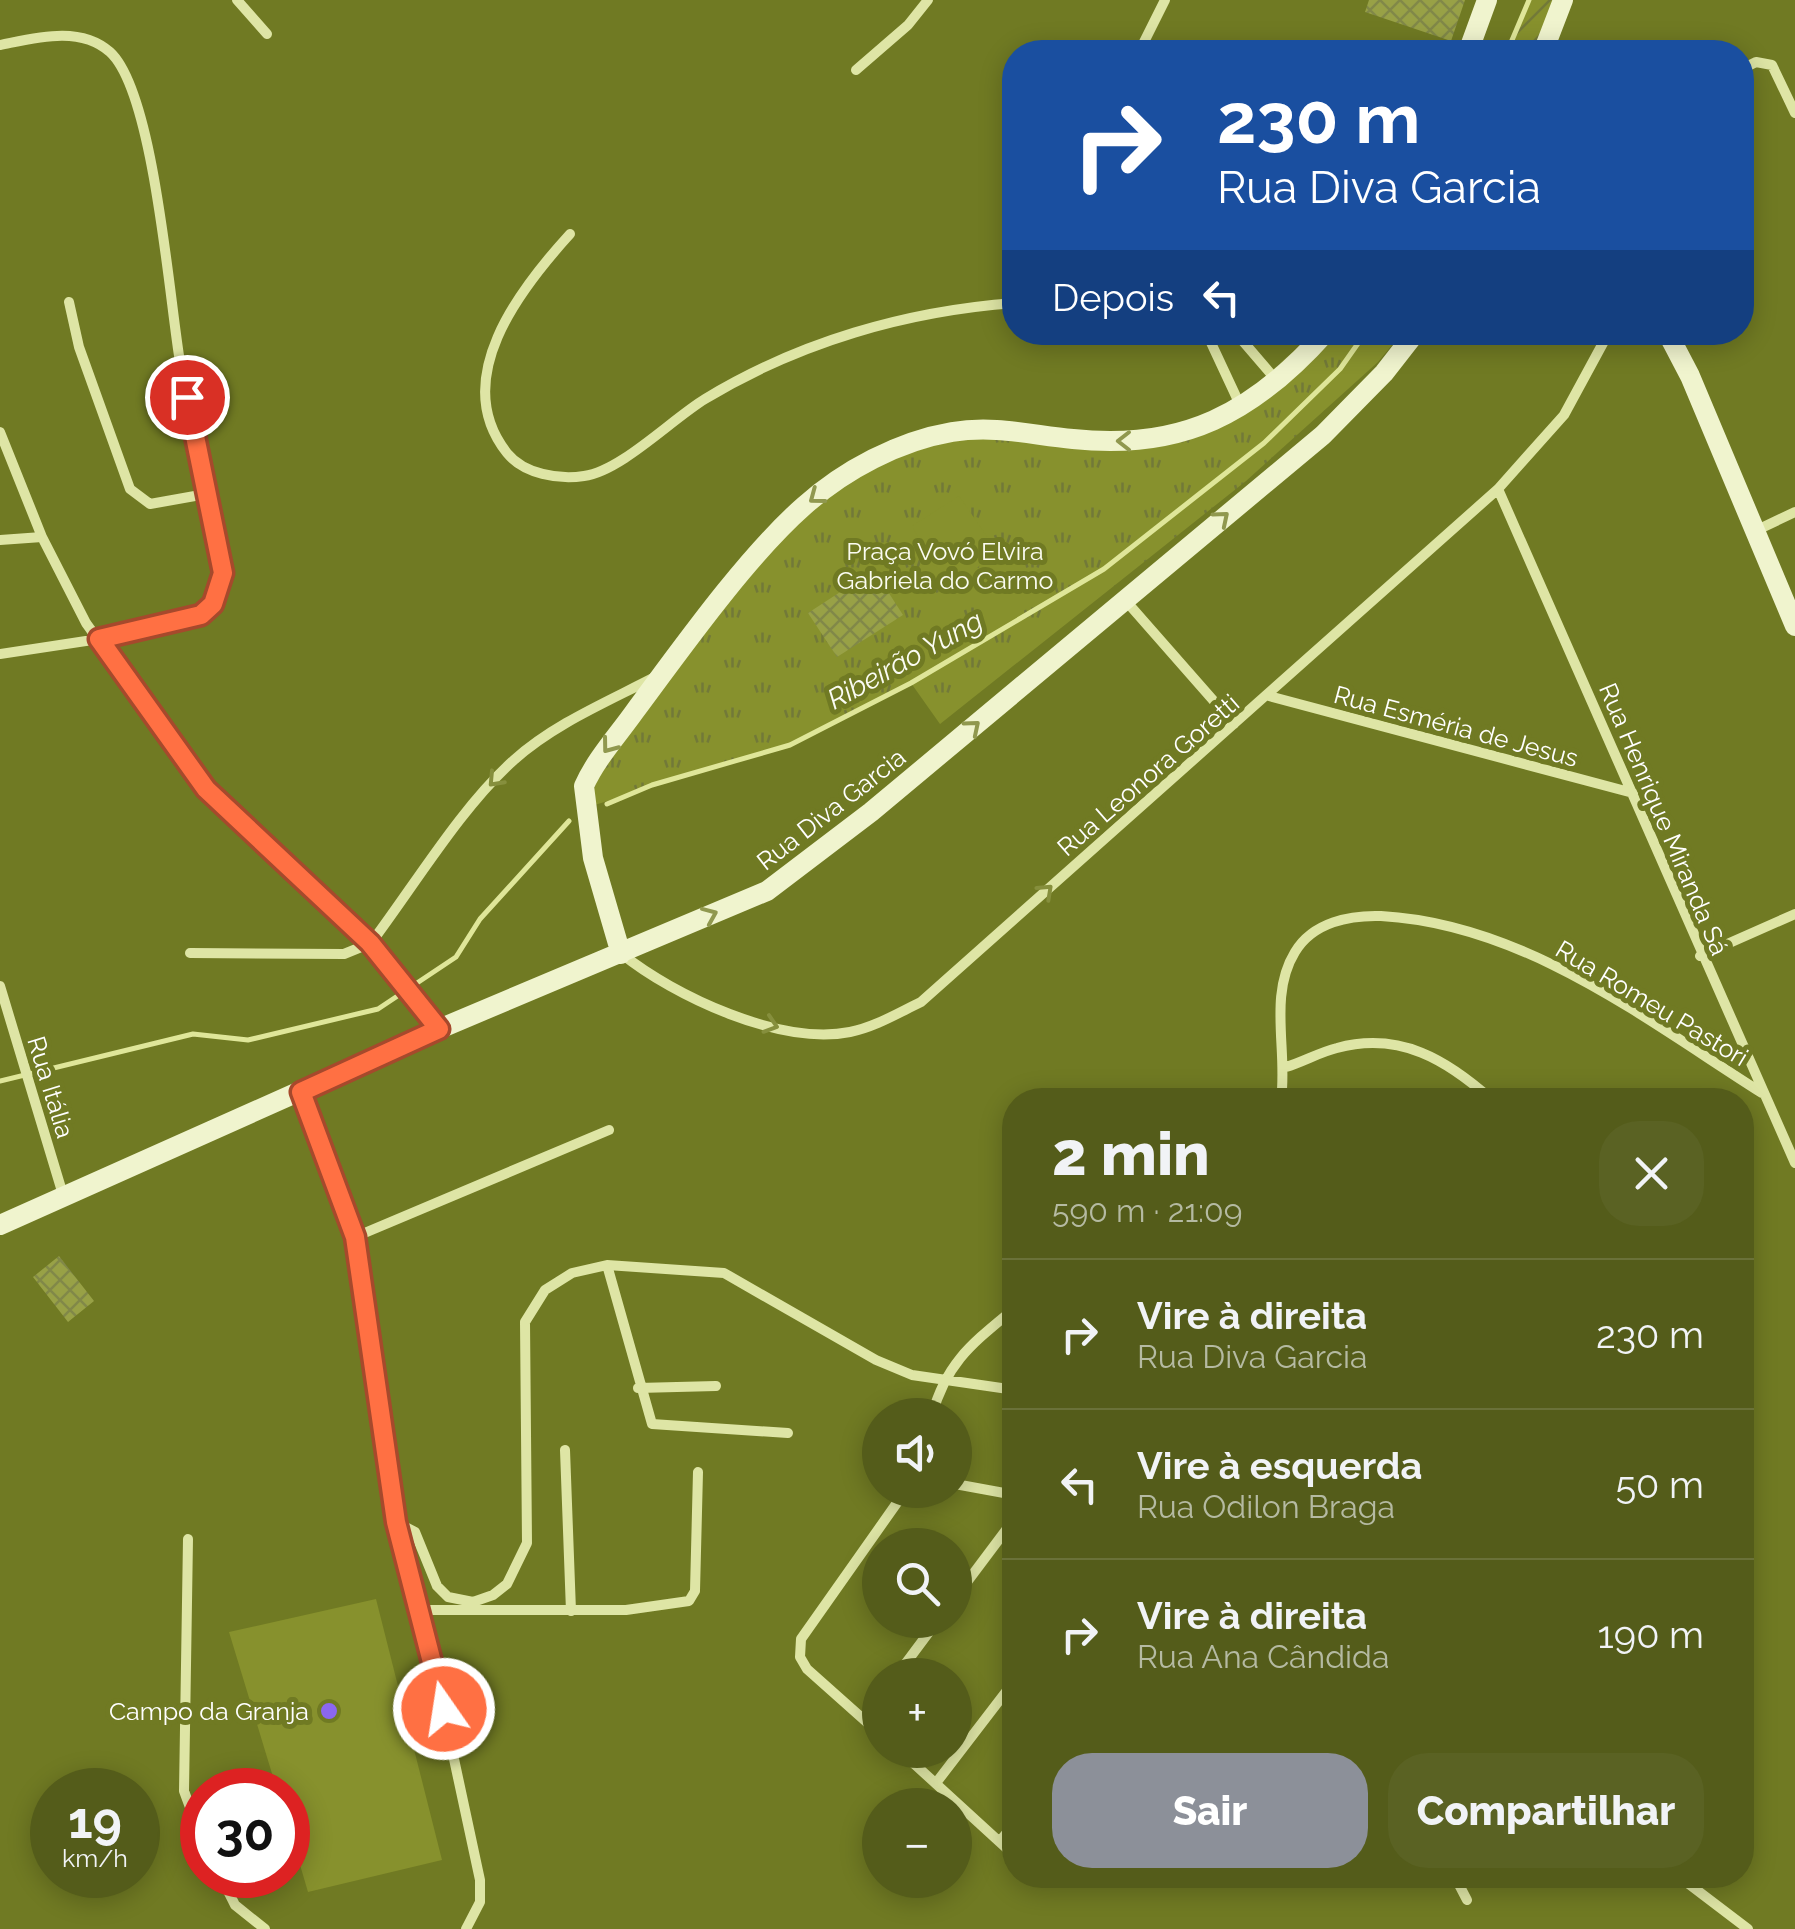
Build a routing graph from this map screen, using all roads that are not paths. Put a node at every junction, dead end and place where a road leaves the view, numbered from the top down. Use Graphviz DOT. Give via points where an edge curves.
graph roads {
  1 [pos="237,0"];
  2 [pos="928,0"];
  3 [pos="1165,0"];
  4 [pos="1487,0"];
  5 [pos="1563,0"];
  6 [pos="267,34"];
  7 [pos="1147,40"];
  8 [pos="1472,40"];
  9 [pos="1548,40"];
  10 [pos="0,45"];
  11 [pos="1754,63"];
  12 [pos="856,70"];
  13 [pos="1795,113"];
  14 [pos="570,234"];
  15 [pos="69,302"];
  16 [pos="1002,304"];
  17 [pos="1212,345"];
  18 [pos="1246,345"];
  19 [pos="1314,345"];
  20 [pos="1406,345"];
  21 [pos="1602,345"];
  22 [pos="1673,345"];
  23 [pos="1278,382"];
  24 [pos="1241,407"];
  25 [pos="0,432"];
  26 [pos="1498,490"];
  27 [pos="206,494"];
  28 [pos="1795,512"];
  29 [pos="1755,531"];
  30 [pos="42,537"];
  31 [pos="0,540"];
  32 [pos="1126,600"];
  33 [pos="1795,626"];
  34 [pos="99,639"];
  35 [pos="0,654"];
  36 [pos="664,672"];
  37 [pos="1269,696"];
  38 [pos="1234,724"];
  39 [pos="1634,792"];
  40 [pos="1795,914"];
  41 [pos="370,943"];
  42 [pos="190,953"];
  43 [pos="621,954"];
  44 [pos="1700,956"];
  45 [pos="0,986"];
  46 [pos="439,1029"];
  47 [pos="1286,1067"];
  48 [pos="1283,1088"];
  49 [pos="1478,1088"];
  50 [pos="1753,1088"];
  51 [pos="1754,1089"];
  52 [pos="301,1092"];
  53 [pos="1762,1094"];
  54 [pos="609,1130"];
  55 [pos="1795,1163"];
  56 [pos="64,1199"];
  57 [pos="0,1224"];
  58 [pos="355,1237"];
  59 [pos="608,1264"];
  60 [pos="1002,1319"];
  61 [pos="942,1380"];
  62 [pos="716,1386"];
  63 [pos="638,1388"];
  64 [pos="1002,1388"];
  65 [pos="937,1398"];
  66 [pos="788,1432"];
  67 [pos="565,1450"];
  68 [pos="698,1472"];
  69 [pos="972,1487"];
  70 [pos="1002,1493"];
  71 [pos="893,1508"];
  72 [pos="396,1522"];
  73 [pos="1002,1535"];
  74 [pos="188,1540"];
  75 [pos="972,1575"];
  76 [pos="422,1610"];
  77 [pos="571,1611"];
  78 [pos="924,1638"];
  79 [pos="909,1658"];
  80 [pos="1002,1697"];
  81 [pos="862,1718"];
  82 [pos="184,1768"];
  83 [pos="920,1768"];
  84 [pos="936,1782"];
  85 [pos="1002,1838"];
  86 [pos="1000,1840"];
  87 [pos="1460,1888"];
  88 [pos="1694,1888"];
  89 [pos="232,1898"];
  90 [pos="1466,1900"];
  91 [pos="265,1929"];
  92 [pos="466,1929"];
  93 [pos="1748,1929"];
  1 -- 6 [label="street"];
  2 -- 12 [label="street"];
  3 -- 7 [label="street"];
  4 -- 8 [label="street"];
  5 -- 9 [label="street"];
  10 -- 27 [label="street" via="44,36 89,39 109,50 135,92"];
  11 -- 13 [label="street" via="1772,65"];
  14 -- 16 [label="street" via="528,281 504,321 484,400 492,434 512,460 548,477 588,476 707,398 876,324"];
  15 -- 27 [label="street" via="130,489 150,504"];
  17 -- 24 [label="street"];
  18 -- 23 [label="street"];
  19 -- 23 [label="street"];
  32 -- 20 [label="street, Rua Diva Garcia, one-way" via="1337,421"];
  21 -- 26 [label="street, Rua Leonora Goretti" via="1564,415"];
  22 -- 29 [label="street"];
  23 -- 24 [label="street"];
  24 -- 36 [label="street, one-way" via="1198,430 1151,441 985,428 928,438 878,457 791,519"];
  25 -- 30 [label="street"];
  26 -- 37 [label="street, Rua Leonora Goretti"];
  26 -- 39 [label="street, Rua Henrique Miranda Sá"];
  27 -- 34 [label="street" via="223,573 213,604 201,615"];
  28 -- 29 [label="street"];
  29 -- 33 [label="street"];
  30 -- 31 [label="street"];
  30 -- 34 [label="street"];
  32 -- 38 [label="street"];
  43 -- 32 [label="street, Rua Diva Garcia, one-way" via="783,880"];
  34 -- 35 [label="street"];
  34 -- 41 [label="street" via="206,789"];
  36 -- 41 [label="street, one-way" via="517,757 489,784"];
  36 -- 43 [label="street, one-way" via="584,786 594,858"];
  37 -- 38 [label="street, Rua Leonora Goretti"];
  37 -- 39 [label="street, Rua Esméria de Jesus"];
  43 -- 38 [label="street, Rua Leonora Goretti, one-way" via="670,989 786,1030 850,1032 884,1020 920,1002 983,950"];
  39 -- 44 [label="street, Rua Henrique Miranda Sá"];
  40 -- 44 [label="street"];
  41 -- 42 [label="street" via="317,956"];
  41 -- 46 [label="street"];
  43 -- 46 [label="street, Rua Diva Garcia"];
  44 -- 53 [label="street, Rua Henrique Miranda Sá"];
  45 -- 56 [label="street, Rua Itália"];
  46 -- 52 [label="street, Rua Diva Garcia"];
  47 -- 48 [label="street, Rua Romeu Pastori"];
  47 -- 49 [label="street" via="1333,1049 1391,1044 1426,1052"];
  47 -- 50 [label="street, Rua Romeu Pastori" via="1279,1000 1296,949 1335,919 1408,918 1518,948 1592,986"];
  51 -- 53 [label="street, Rua Romeu Pastori"];
  52 -- 56 [label="street, Rua Diva Garcia"];
  52 -- 58 [label="street"];
  53 -- 55 [label="street, Rua Henrique Miranda Sá"];
  54 -- 58 [label="street"];
  56 -- 57 [label="street, Rua Diva Garcia"];
  58 -- 72 [label="street"];
  59 -- 61 [label="street" via="724,1273 876,1360"];
  59 -- 63 [label="street"];
  59 -- 72 [label="street" via="572,1273 546,1290 525,1322 527,1543 507,1584 472,1602 448,1596 437,1586 415,1532"];
  60 -- 61 [label="street"];
  61 -- 64 [label="street"];
  61 -- 65 [label="street"];
  62 -- 63 [label="street"];
  63 -- 66 [label="street" via="648,1419 658,1426"];
  67 -- 77 [label="street"];
  68 -- 77 [label="street" via="693,1597 676,1604"];
  69 -- 70 [label="street"];
  71 -- 81 [label="street" via="801,1639 808,1670"];
  72 -- 76 [label="street"];
  73 -- 75 [label="street"];
  74 -- 82 [label="street"];
  76 -- 77 [label="street"];
  76 -- 92 [label="street" via="480,1880 480,1902"];
  78 -- 79 [label="street"];
  80 -- 84 [label="street"];
  83 -- 84 [label="street"];
  84 -- 86 [label="street"];
  85 -- 86 [label="street"];
  87 -- 90 [label="street"];
  88 -- 93 [label="street"];
  89 -- 91 [label="street"];
}
